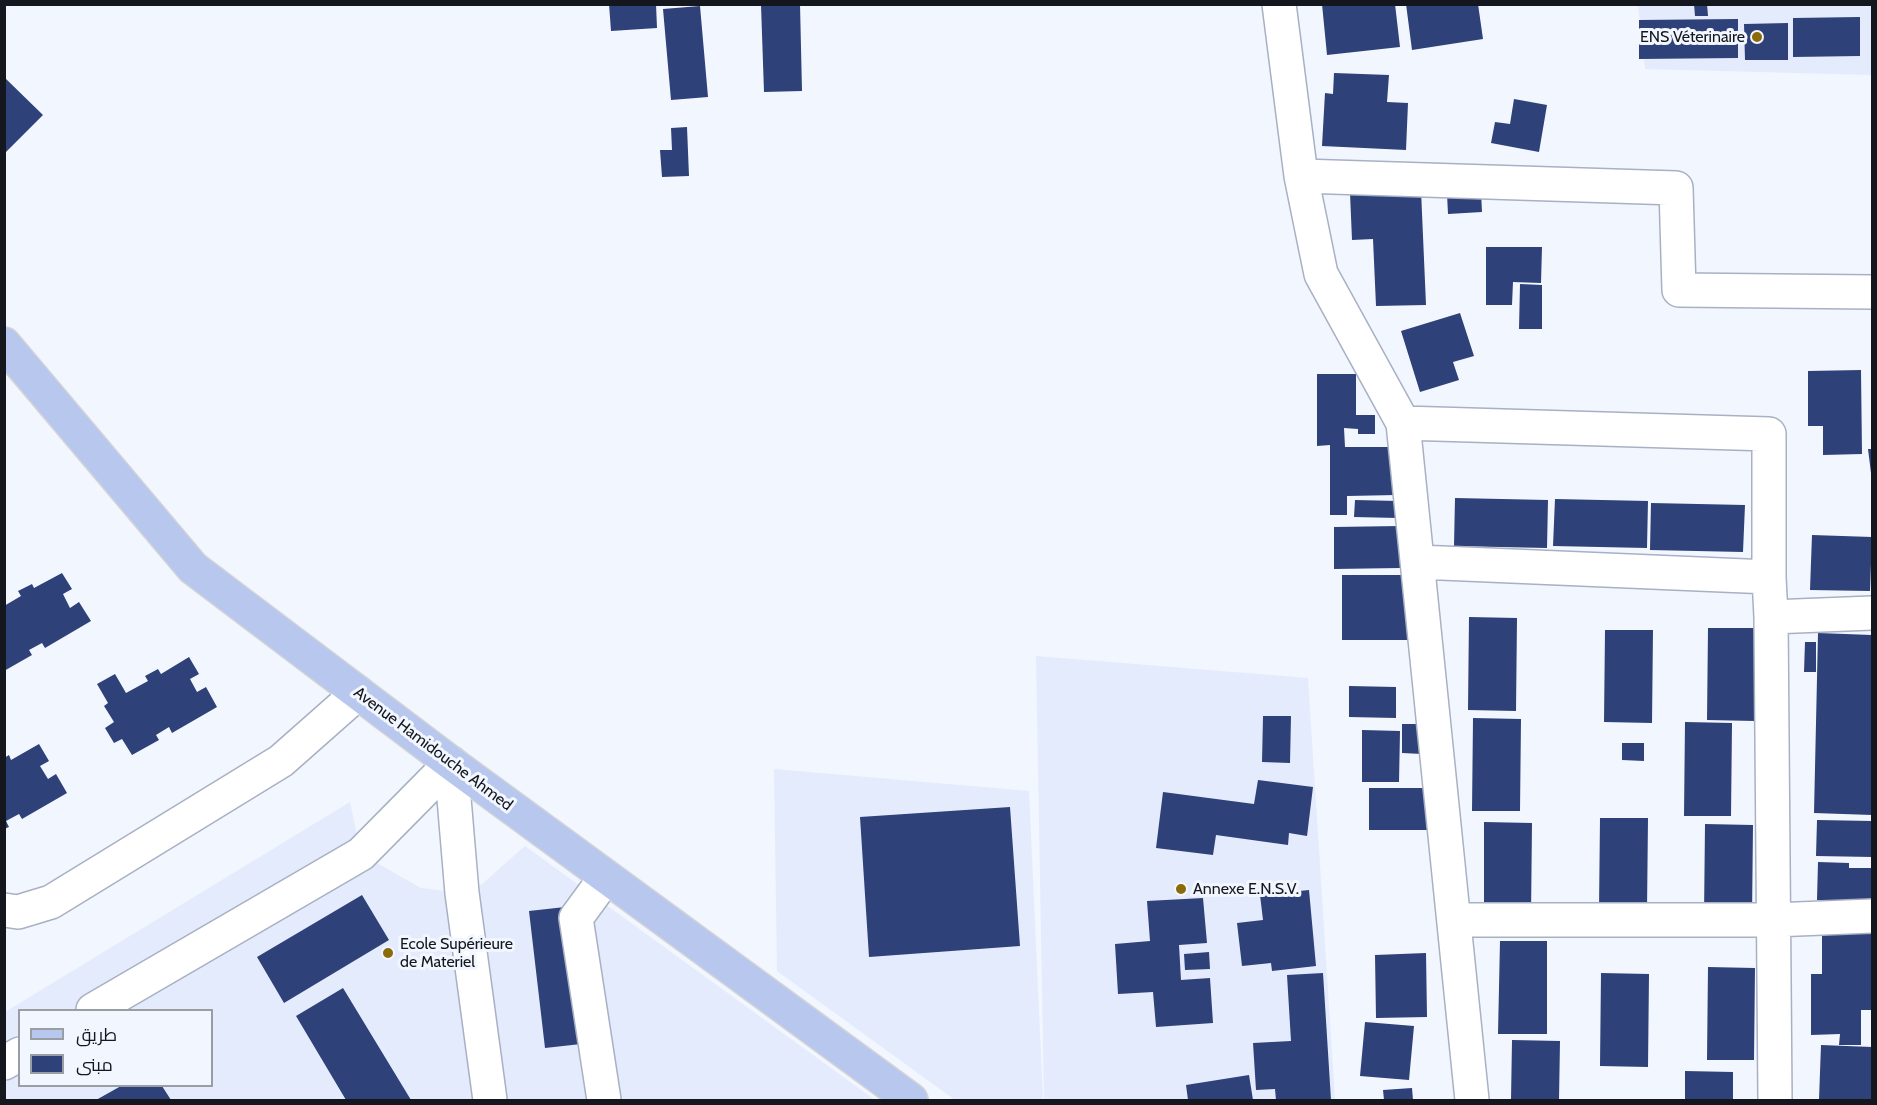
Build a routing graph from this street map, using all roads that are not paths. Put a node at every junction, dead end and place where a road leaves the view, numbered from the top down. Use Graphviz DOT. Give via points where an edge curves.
graph roads {
  1 [pos="1279,4"];
  2 [pos="1301,176"];
  3 [pos="1872,292"];
  4 [pos="4,344"];
  5 [pos="1403,423"];
  6 [pos="1418,562"];
  7 [pos="1768,577"];
  8 [pos="1872,613"];
  9 [pos="1771,617"];
  10 [pos="358,693"];
  11 [pos="451,763"];
  12 [pos="606,877"];
  13 [pos="4,910"];
  14 [pos="1872,916"];
  15 [pos="1454,920"];
  16 [pos="1773,920"];
  17 [pos="96,1009"];
  18 [pos="18,1055"];
  19 [pos="4,1063"];
  20 [pos="490,1101"];
  21 [pos="604,1101"];
  22 [pos="911,1101"];
  23 [pos="1472,1101"];
  24 [pos="1775,1101"];
  1 -- 2 [label="street"];
  2 -- 3 [label="street" via="1676,188 1679,290"];
  2 -- 5 [label="street" via="1321,274"];
  4 -- 10 [label="main road, Avenue Hamidouche Ahmed" via="194,568"];
  5 -- 6 [label="street"];
  5 -- 7 [label="street" via="1769,434"];
  6 -- 7 [label="street"];
  6 -- 15 [label="street"];
  7 -- 9 [label="street"];
  8 -- 9 [label="street"];
  9 -- 16 [label="street"];
  10 -- 11 [label="main road, Avenue Hamidouche Ahmed"];
  10 -- 13 [label="street" via="281,761 51,902 18,912"];
  11 -- 12 [label="main road, Avenue Hamidouche Ahmed"];
  11 -- 17 [label="street" via="361,854"];
  11 -- 20 [label="street" via="462,893"];
  12 -- 21 [label="street" via="576,918"];
  12 -- 22 [label="main road, Avenue Hamidouche Ahmed"];
  14 -- 16 [label="street"];
  15 -- 16 [label="street"];
  15 -- 23 [label="street"];
  16 -- 24 [label="street"];
  18 -- 19 [label="street"];
}
